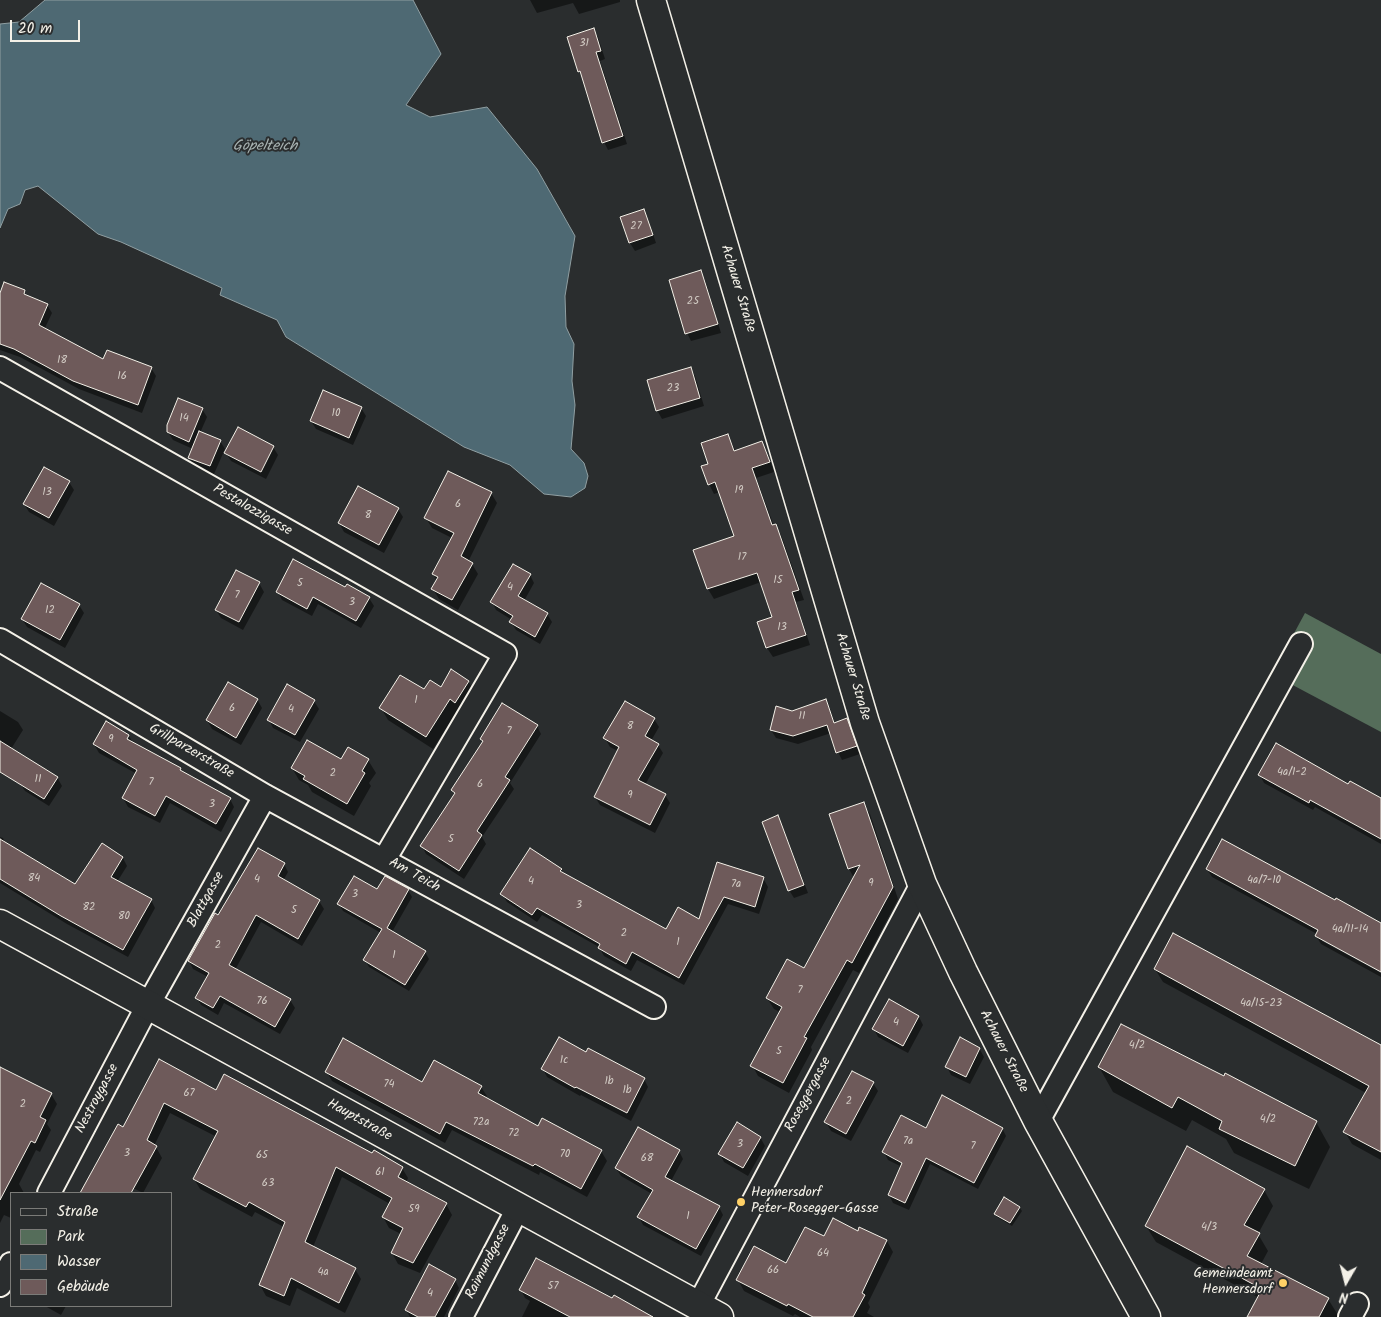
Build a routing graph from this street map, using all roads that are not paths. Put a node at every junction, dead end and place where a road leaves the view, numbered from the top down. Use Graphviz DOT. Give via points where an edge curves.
graph roads {
  1 [pos="651,0"];
  2 [pos="0,368"];
  3 [pos="0,640"];
  4 [pos="1301,644"];
  5 [pos="505,654"];
  6 [pos="266,796"];
  7 [pos="384,860"];
  8 [pos="922,884"];
  9 [pos="0,924"];
  10 [pos="148,1005"];
  11 [pos="654,1008"];
  12 [pos="1038,1121"];
  13 [pos="49,1192"];
  14 [pos="518,1208"];
  15 [pos="10,1266"];
  16 [pos="0,1285"];
  17 [pos="708,1311"];
  18 [pos="461,1317"];
  19 [pos="1146,1317"];
  1 -- 8 [label="street, Achauer Straße" via="866,723"];
  2 -- 5 [label="street, Pestalozzigasse"];
  3 -- 6 [label="street, Grillparzerstraße"];
  4 -- 12 [label="street"];
  5 -- 7 [label="street, Am Teich"];
  6 -- 7 [label="street, Grillparzerstraße"];
  6 -- 10 [label="street, Blattgasse"];
  7 -- 11 [label="street, Am Teich"];
  8 -- 12 [label="street, Achauer Straße"];
  8 -- 17 [label="street, Roseggergasse"];
  9 -- 10 [label="street, Hauptstraße"];
  10 -- 13 [label="street, Nestroygasse"];
  10 -- 14 [label="street, Hauptstraße"];
  12 -- 19 [label="street, Achauer Straße"];
  14 -- 17 [label="street, Hauptstraße"];
  14 -- 18 [label="street, Raimundgasse"];
  15 -- 16 [label="street"];
}
